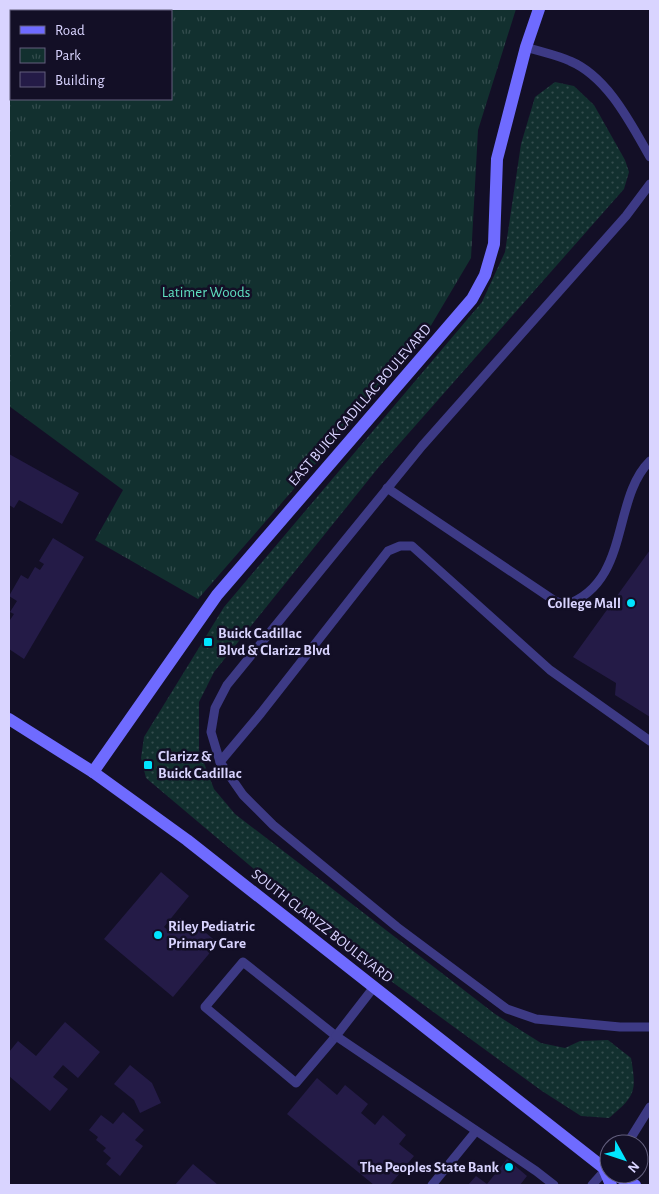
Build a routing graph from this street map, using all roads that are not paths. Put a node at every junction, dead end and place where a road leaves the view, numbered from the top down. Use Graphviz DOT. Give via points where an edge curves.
graph roads {
  1 [pos="539,9"];
  2 [pos="526,47"];
  3 [pos="650,157"];
  4 [pos="650,184"];
  5 [pos="650,461"];
  6 [pos="387,488"];
  7 [pos="9,719"];
  8 [pos="650,741"];
  9 [pos="220,762"];
  10 [pos="93,772"];
  11 [pos="374,987"];
  12 [pos="650,1027"];
  13 [pos="336,1036"];
  14 [pos="650,1107"];
  15 [pos="476,1131"];
  16 [pos="633,1134"];
  17 [pos="599,1163"];
  18 [pos="432,1185"];
  19 [pos="554,1185"];
  1 -- 2 [label="street, EAST BUICK CADILLAC BOULEVARD"];
  2 -- 3 [label="lane" via="571,61 590,73 613,98"];
  2 -- 10 [label="street, EAST BUICK CADILLAC BOULEVARD" via="497,159 494,244 485,275 472,299 217,595"];
  4 -- 6 [label="lane" via="626,216"];
  5 -- 6 [label="lane" via="634,481 616,547 605,571 579,601 565,605"];
  6 -- 9 [label="lane" via="227,686 215,708 211,732"];
  7 -- 10 [label="street, SOUTH CLARIZZ BOULEVARD"];
  8 -- 9 [label="lane" via="550,670 412,546 400,546 388,551"];
  9 -- 12 [label="lane" via="243,795 273,825 397,927 507,1009 536,1019"];
  10 -- 11 [label="street, SOUTH CLARIZZ BOULEVARD" via="187,840"];
  11 -- 13 [label="lane"];
  11 -- 17 [label="street, SOUTH CLARIZZ BOULEVARD"];
  13 -- 13 [label="lane" via="296,1082 205,1007 243,962"];
  13 -- 15 [label="lane"];
  14 -- 16 [label="lane"];
  15 -- 18 [label="lane"];
  15 -- 19 [label="lane"];
}
